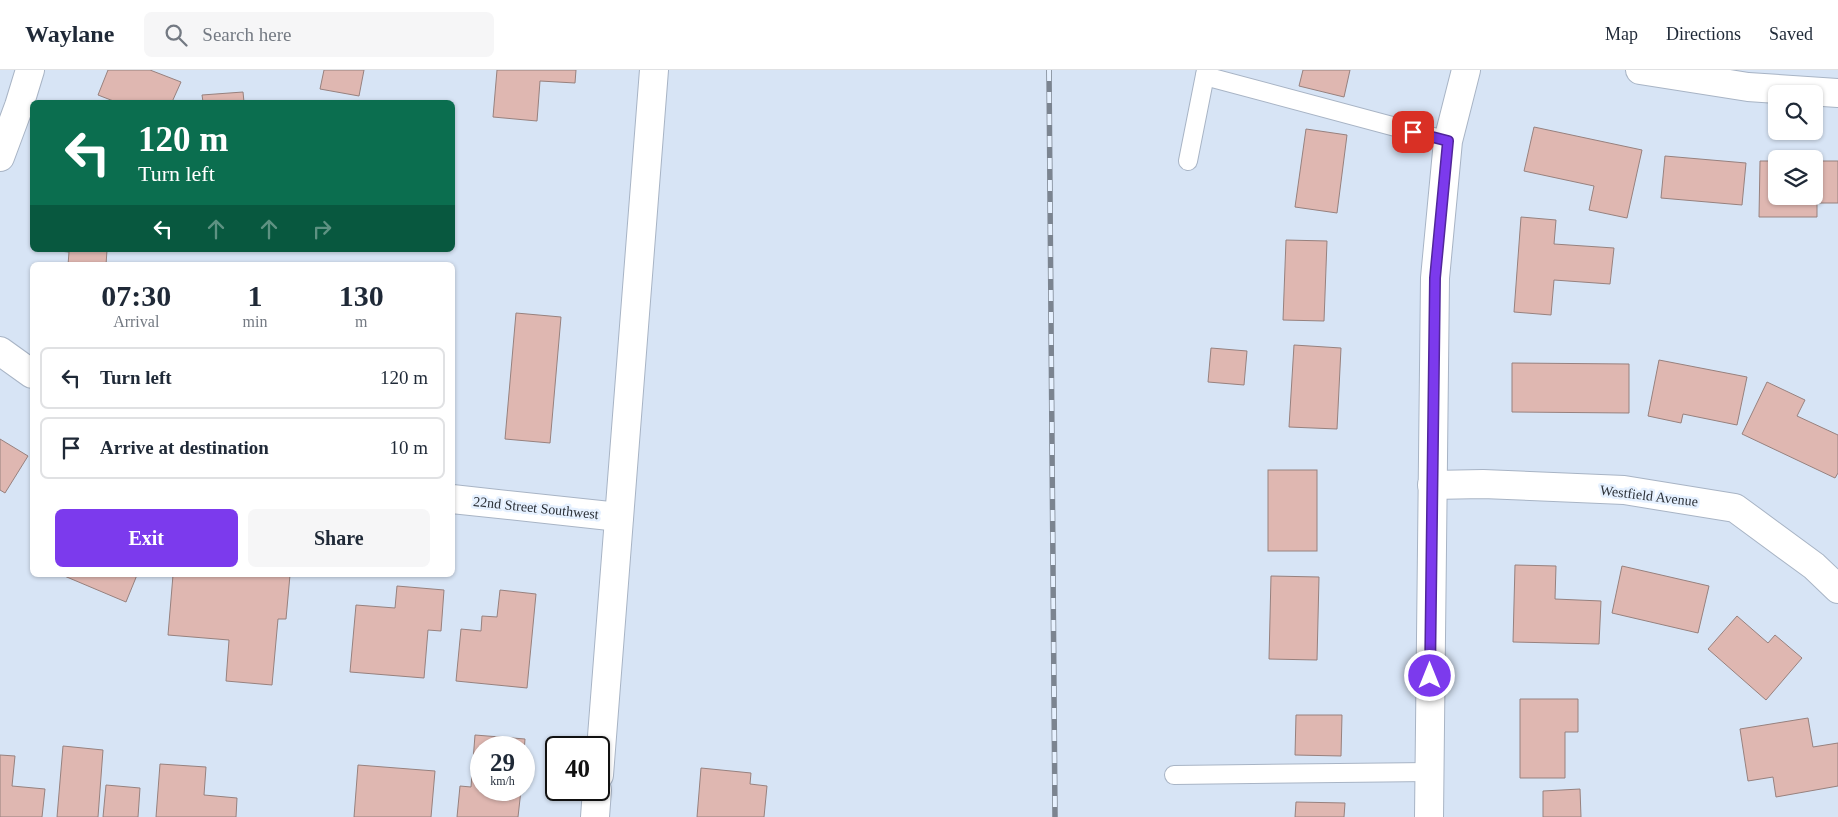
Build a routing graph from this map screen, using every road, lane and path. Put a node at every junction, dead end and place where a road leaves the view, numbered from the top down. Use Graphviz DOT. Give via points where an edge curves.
graph roads {
  1 [pos="30,70"];
  2 [pos="654,70"];
  3 [pos="1466,70"];
  4 [pos="1640,70"];
  5 [pos="1206,73"];
  6 [pos="1838,92"];
  7 [pos="1448,141"];
  8 [pos="0,156"];
  9 [pos="1188,161"];
  10 [pos="0,351"];
  11 [pos="30,373"];
  12 [pos="1432,485"];
  13 [pos="455,500"];
  14 [pos="620,517"];
  15 [pos="1838,588"];
  16 [pos="602,736"];
  17 [pos="1430,772"];
  18 [pos="1174,775"];
  19 [pos="596,801"];
  20 [pos="595,817"];
  21 [pos="1429,817"];
  1 -- 8 [label="street"];
  2 -- 14 [label="street"];
  3 -- 7 [label="street"];
  4 -- 6 [label="street" via="1748,87"];
  5 -- 7 [label="lane"];
  5 -- 9 [label="lane"];
  7 -- 12 [label="street" via="1435,278"];
  10 -- 11 [label="street"];
  12 -- 15 [label="street, Westfield Avenue" via="1624,490 1735,508 1814,566"];
  12 -- 17 [label="street"];
  13 -- 14 [label="street, 22nd Street Southwest"];
  14 -- 16 [label="street"];
  17 -- 18 [label="lane"];
  17 -- 21 [label="street"];
  19 -- 20 [label="street"];
}
